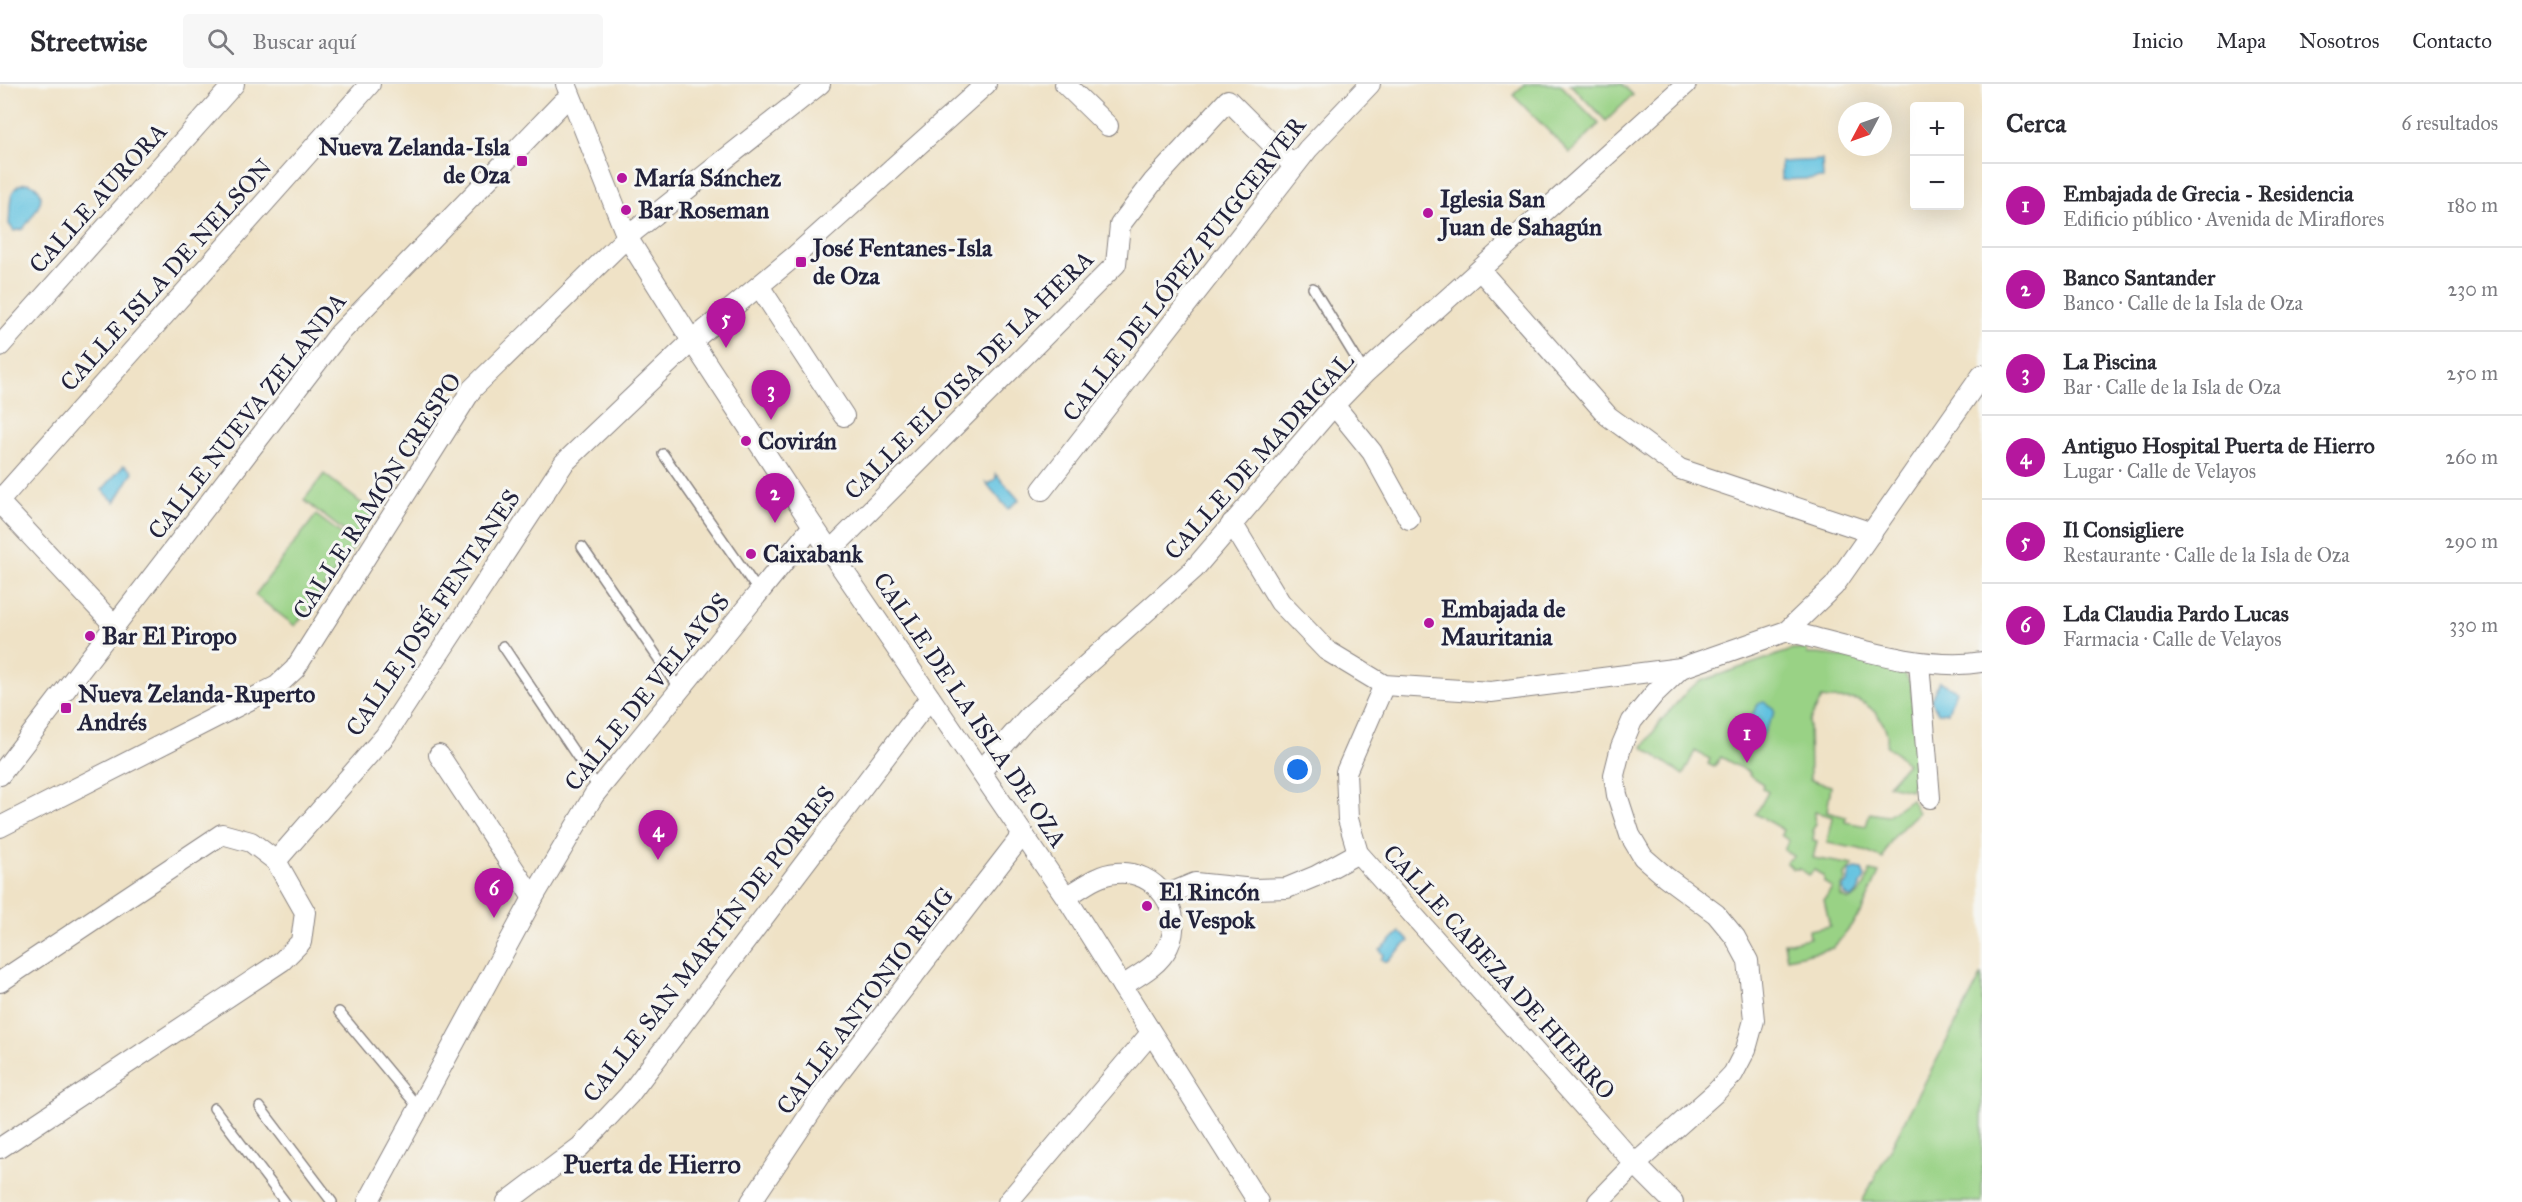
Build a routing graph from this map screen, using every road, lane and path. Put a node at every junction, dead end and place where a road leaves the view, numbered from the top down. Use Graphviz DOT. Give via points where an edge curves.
graph roads {
  1 [pos="234,84"];
  2 [pos="370,84"];
  3 [pos="820,84"];
  4 [pos="986,84"];
  5 [pos="1065,84"];
  6 [pos="1370,84"];
  7 [pos="1686,84"];
  8 [pos="569,91"];
  9 [pos="1108,126"];
  10 [pos="1294,166"];
  11 [pos="627,237"];
  12 [pos="1480,270"];
  13 [pos="759,286"];
  14 [pos="1313,288"];
  15 [pos="692,341"];
  16 [pos="0,346"];
  17 [pos="1365,373"];
  18 [pos="1982,375"];
  19 [pos="1334,405"];
  20 [pos="844,416"];
  21 [pos="663,454"];
  22 [pos="1042,490"];
  23 [pos="0,502"];
  24 [pos="1409,519"];
  25 [pos="1232,523"];
  26 [pos="813,526"];
  27 [pos="1872,533"];
  28 [pos="582,547"];
  29 [pos="830,550"];
  30 [pos="759,592"];
  31 [pos="115,626"];
  32 [pos="1787,631"];
  33 [pos="503,646"];
  34 [pos="1918,662"];
  35 [pos="1982,662"];
  36 [pos="1681,668"];
  37 [pos="1384,684"];
  38 [pos="680,690"];
  39 [pos="930,698"];
  40 [pos="439,755"];
  41 [pos="4,760"];
  42 [pos="981,771"];
  43 [pos="599,789"];
  44 [pos="1930,798"];
  45 [pos="0,827"];
  46 [pos="1023,834"];
  47 [pos="1358,853"];
  48 [pos="276,861"];
  49 [pos="1166,895"];
  50 [pos="1066,897"];
  51 [pos="533,898"];
  52 [pos="0,982"];
  53 [pos="1122,986"];
  54 [pos="339,1012"];
  55 [pos="1151,1033"];
  56 [pos="260,1107"];
  57 [pos="418,1107"];
  58 [pos="214,1108"];
  59 [pos="0,1148"];
  60 [pos="1635,1164"];
  61 [pos="285,1202"];
  62 [pos="332,1202"];
  63 [pos="368,1202"];
  64 [pos="507,1202"];
  65 [pos="751,1202"];
  66 [pos="1008,1202"];
  67 [pos="1258,1202"];
  68 [pos="1598,1202"];
  69 [pos="1673,1202"];
  1 -- 16 [label="street, CALLE AURORA"];
  2 -- 23 [label="street, CALLE ISLA DE NELSON"];
  3 -- 11 [label="street, CALLE RAMÓN CRESPO"];
  4 -- 13 [label="street, CALLE JOSÉ FENTANES"];
  5 -- 9 [label="street"];
  6 -- 10 [label="street, CALLE DE LÓPEZ PUIGCERVER"];
  7 -- 12 [label="street, CALLE DE MADRIGAL"];
  8 -- 11 [label="street, CALLE DE LA ISLA DE OZA"];
  8 -- 31 [label="street, CALLE NUEVA ZELANDA" via="563,102 339,334"];
  10 -- 22 [label="street, CALLE DE LÓPEZ PUIGCERVER"];
  10 -- 29 [label="street, CALLE ELOISA DE LA HERA" via="1228,100 1153,182 1120,225 1116,264"];
  11 -- 15 [label="street, CALLE DE LA ISLA DE OZA"];
  11 -- 45 [label="street, CALLE RAMÓN CRESPO" via="472,390 295,669 277,686"];
  12 -- 17 [label="street, CALLE DE MADRIGAL"];
  12 -- 27 [label="street" via="1608,416 1680,469"];
  13 -- 15 [label="street, CALLE JOSÉ FENTANES"];
  13 -- 20 [label="street"];
  14 -- 17 [label="lane"];
  15 -- 26 [label="street, CALLE DE LA ISLA DE OZA"];
  15 -- 48 [label="street, CALLE JOSÉ FENTANES" via="564,463 385,736"];
  17 -- 19 [label="street, CALLE DE MADRIGAL"];
  18 -- 27 [label="street"];
  19 -- 24 [label="street" via="1371,452"];
  19 -- 25 [label="street, CALLE DE MADRIGAL"];
  21 -- 30 [label="lane"];
  23 -- 31 [label="street"];
  25 -- 37 [label="street" via="1280,602 1326,650"];
  25 -- 42 [label="street, CALLE DE MADRIGAL" via="1194,569 1029,716"];
  26 -- 29 [label="street, CALLE DE LA ISLA DE OZA"];
  26 -- 30 [label="street, CALLE DE VELAYOS"];
  27 -- 32 [label="street" via="1834,586"];
  28 -- 38 [label="lane"];
  29 -- 39 [label="street, CALLE DE LA ISLA DE OZA"];
  30 -- 38 [label="street, CALLE DE VELAYOS"];
  31 -- 41 [label="street, CALLE NUEVA ZELANDA"];
  32 -- 34 [label="street"];
  32 -- 36 [label="street"];
  33 -- 43 [label="lane"];
  34 -- 35 [label="street"];
  34 -- 44 [label="street"];
  36 -- 37 [label="street" via="1491,692"];
  36 -- 60 [label="street" via="1632,721 1614,775 1617,795 1630,835 1643,857 1716,914 1735,937 1748,961 1754,1020 1746,1049 1733,1074"];
  37 -- 47 [label="street, CALLE CABEZA DE HIERRO" via="1346,772 1348,819"];
  38 -- 43 [label="street, CALLE DE VELAYOS"];
  39 -- 42 [label="street, CALLE DE LA ISLA DE OZA"];
  39 -- 64 [label="street, CALLE SAN MARTÍN DE PORRES" via="629,1095 580,1147"];
  40 -- 51 [label="street"];
  42 -- 46 [label="street, CALLE DE LA ISLA DE OZA"];
  43 -- 51 [label="street, CALLE DE VELAYOS"];
  46 -- 50 [label="street, CALLE DE LA ISLA DE OZA"];
  46 -- 65 [label="street, CALLE ANTONIO REIG" via="829,1085"];
  47 -- 49 [label="street" via="1287,888 1195,883"];
  47 -- 60 [label="street, CALLE CABEZA DE HIERRO"];
  48 -- 52 [label="street" via="251,842 222,834"];
  48 -- 59 [label="street" via="305,912 301,942 282,961"];
  49 -- 50 [label="street" via="1139,876 1115,873"];
  49 -- 53 [label="street" via="1172,935 1168,948 1152,967"];
  50 -- 53 [label="street, CALLE DE LA ISLA DE OZA"];
  51 -- 57 [label="street, CALLE DE VELAYOS"];
  53 -- 55 [label="street, CALLE DE LA ISLA DE OZA"];
  54 -- 57 [label="lane"];
  55 -- 66 [label="street"];
  55 -- 67 [label="street, CALLE DE LA ISLA DE OZA"];
  56 -- 62 [label="lane"];
  57 -- 63 [label="street, CALLE DE VELAYOS"];
  58 -- 61 [label="lane"];
  60 -- 68 [label="street"];
  60 -- 69 [label="street, CALLE CABEZA DE HIERRO"];
}
